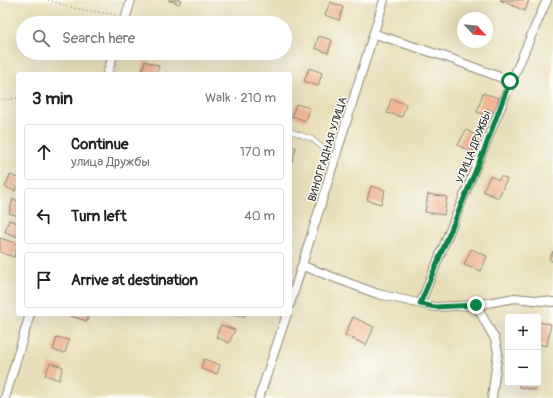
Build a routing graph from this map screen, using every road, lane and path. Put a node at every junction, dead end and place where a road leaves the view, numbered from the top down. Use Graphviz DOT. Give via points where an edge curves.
graph roads {
  1 [pos="48,0"];
  2 [pos="131,0"];
  3 [pos="384,0"];
  4 [pos="547,0"];
  5 [pos="111,16"];
  6 [pos="126,16"];
  7 [pos="375,34"];
  8 [pos="112,60"];
  9 [pos="108,72"];
  10 [pos="510,81"];
  11 [pos="16,98"];
  12 [pos="0,100"];
  13 [pos="292,132"];
  14 [pos="336,159"];
  15 [pos="303,266"];
  16 [pos="292,298"];
  17 [pos="553,302"];
  18 [pos="420,304"];
  19 [pos="476,305"];
  20 [pos="29,316"];
  21 [pos="286,316"];
  22 [pos="5,398"];
  23 [pos="258,398"];
  24 [pos="492,398"];
  1 -- 5 [label="path"];
  2 -- 6 [label="street"];
  3 -- 7 [label="street, ВИНОГРАДНАЯ УЛИЦА"];
  4 -- 10 [label="street, УЛИЦА ДРУЖБЫ"];
  7 -- 10 [label="street"];
  7 -- 14 [label="street, ВИНОГРАДНАЯ УЛИЦА"];
  8 -- 9 [label="street"];
  10 -- 18 [label="street, УЛИЦА ДРУЖБЫ"];
  11 -- 12 [label="path"];
  13 -- 14 [label="lane" via="312,139"];
  14 -- 15 [label="street, ВИНОГРАДНАЯ УЛИЦА"];
  15 -- 16 [label="street, ВИНОГРАДНАЯ УЛИЦА"];
  15 -- 18 [label="street" via="378,294"];
  17 -- 19 [label="street" via="515,298"];
  18 -- 19 [label="street" via="435,307"];
  19 -- 24 [label="street" via="495,339 498,352"];
  20 -- 22 [label="street"];
  21 -- 23 [label="street"];
}
